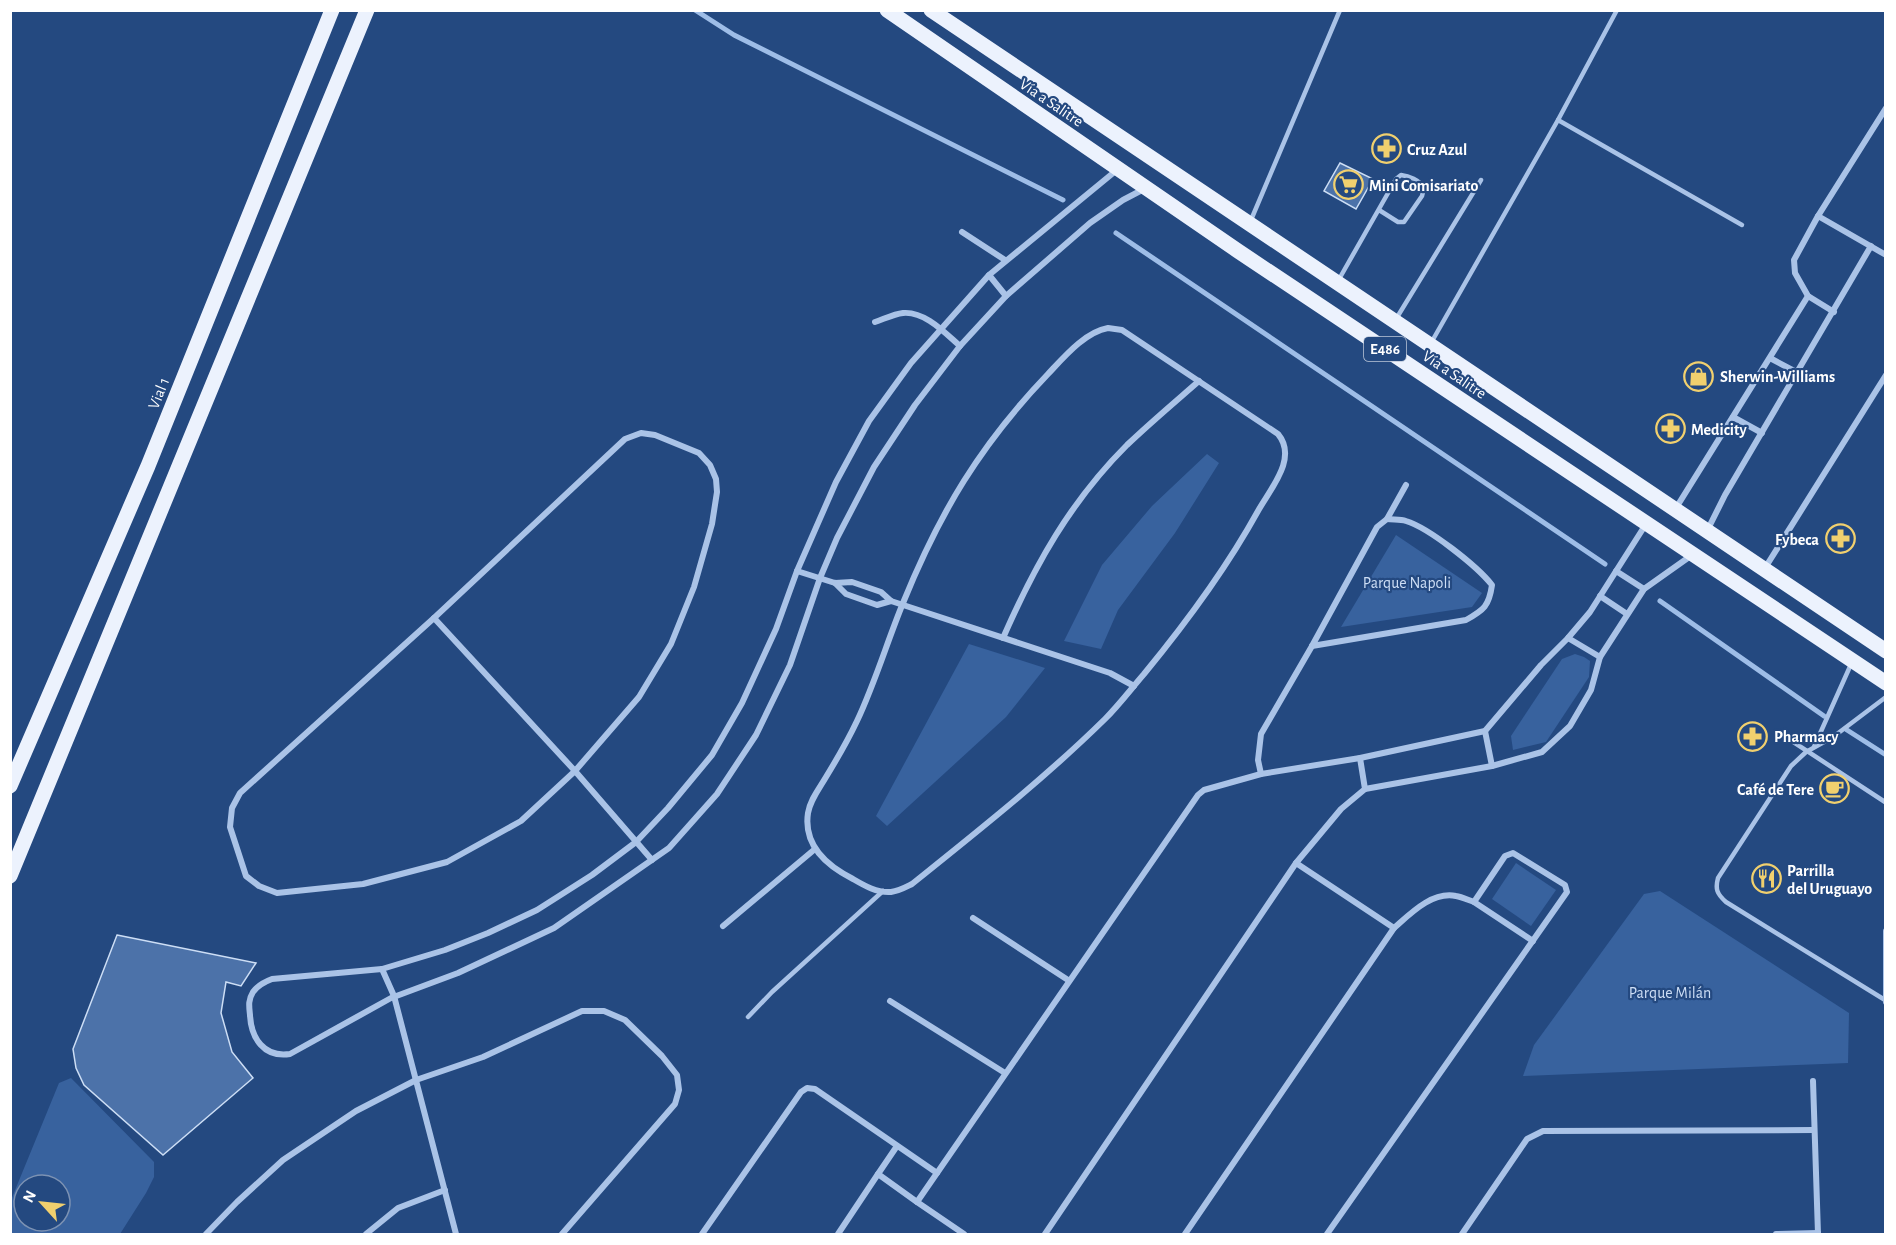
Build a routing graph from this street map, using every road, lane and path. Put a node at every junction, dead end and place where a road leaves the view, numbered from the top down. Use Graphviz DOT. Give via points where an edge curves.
graph roads {
  1 [pos="332,10"];
  2 [pos="367,10"];
  3 [pos="887,10"];
  4 [pos="931,10"];
  5 [pos="1340,10"];
  6 [pos="1617,10"];
  7 [pos="1886,108"];
  8 [pos="1558,120"];
  9 [pos="1118,169"];
  10 [pos="1481,180"];
  11 [pos="1146,188"];
  12 [pos="1379,210"];
  13 [pos="1818,216"];
  14 [pos="1742,225"];
  15 [pos="1249,226"];
  16 [pos="962,232"];
  17 [pos="1871,246"];
  18 [pos="1886,255"];
  19 [pos="1005,260"];
  20 [pos="988,275"];
  21 [pos="1336,283"];
  22 [pos="1006,296"];
  23 [pos="1808,296"];
  24 [pos="1834,312"];
  25 [pos="1394,321"];
  26 [pos="875,322"];
  27 [pos="940,329"];
  28 [pos="1430,345"];
  29 [pos="960,346"];
  30 [pos="1770,358"];
  31 [pos="1798,373"];
  32 [pos="1886,375"];
  33 [pos="1199,381"];
  34 [pos="1733,417"];
  35 [pos="1762,433"];
  36 [pos="1406,484"];
  37 [pos="1676,509"];
  38 [pos="1387,519"];
  39 [pos="1646,524"];
  40 [pos="1708,530"];
  41 [pos="1692,555"];
  42 [pos="1764,569"];
  43 [pos="797,571"];
  44 [pos="1616,571"];
  45 [pos="820,578"];
  46 [pos="835,583"];
  47 [pos="1644,589"];
  48 [pos="1600,596"];
  49 [pos="891,601"];
  50 [pos="902,605"];
  51 [pos="1627,614"];
  52 [pos="434,618"];
  53 [pos="1003,638"];
  54 [pos="1569,638"];
  55 [pos="1312,646"];
  56 [pos="1886,651"];
  57 [pos="1600,657"];
  58 [pos="1852,661"];
  59 [pos="1886,683"];
  60 [pos="1134,686"];
  61 [pos="1886,697"];
  62 [pos="1485,730"];
  63 [pos="1778,732"];
  64 [pos="1814,747"];
  65 [pos="1806,752"];
  66 [pos="1360,758"];
  67 [pos="1492,766"];
  68 [pos="575,771"];
  69 [pos="1261,774"];
  70 [pos="10,786"];
  71 [pos="1365,789"];
  72 [pos="1885,802"];
  73 [pos="636,842"];
  74 [pos="815,849"];
  75 [pos="652,860"];
  76 [pos="1296,863"];
  77 [pos="10,876"];
  78 [pos="883,891"];
  79 [pos="1474,902"];
  80 [pos="973,918"];
  81 [pos="723,926"];
  82 [pos="1394,928"];
  83 [pos="1886,931"];
  84 [pos="1533,941"];
  85 [pos="382,969"];
  86 [pos="1068,980"];
  87 [pos="394,996"];
  88 [pos="890,1000"];
  89 [pos="1885,1001"];
  90 [pos="748,1017"];
  91 [pos="1005,1073"];
  92 [pos="416,1080"];
  93 [pos="1813,1081"];
  94 [pos="1814,1130"];
  95 [pos="897,1146"];
  96 [pos="937,1173"];
  97 [pos="878,1174"];
  98 [pos="444,1190"];
  99 [pos="917,1202"];
  100 [pos="206,1234"];
  101 [pos="366,1234"];
  102 [pos="456,1234"];
  103 [pos="562,1234"];
  104 [pos="702,1234"];
  105 [pos="838,1234"];
  106 [pos="964,1234"];
  107 [pos="1045,1234"];
  108 [pos="1185,1234"];
  109 [pos="1327,1234"];
  110 [pos="1462,1234"];
  111 [pos="1776,1234"];
  112 [pos="1818,1234"];
  1 -- 70 [label="main road, Vial 1" via="148,466"];
  2 -- 77 [label="main road"];
  3 -- 9 [label="main road, Vía a Salitre / E486"];
  4 -- 15 [label="main road, Vía a Salitre / E486"];
  5 -- 15 [label="lane"];
  6 -- 8 [label="lane"];
  7 -- 13 [label="street"];
  8 -- 14 [label="lane"];
  8 -- 28 [label="lane"];
  9 -- 11 [label="main road, Vía a Salitre / E486"];
  9 -- 19 [label="street"];
  10 -- 25 [label="lane"];
  11 -- 22 [label="street" via="1090,223"];
  11 -- 39 [label="main road, Vía a Salitre / E486"];
  12 -- 12 [label="lane" via="1401,175 1424,188 1404,222"];
  12 -- 21 [label="lane"];
  13 -- 17 [label="street"];
  13 -- 23 [label="street" via="1794,260 1795,273"];
  15 -- 21 [label="main road, Vía a Salitre / E486"];
  16 -- 19 [label="street"];
  17 -- 18 [label="street"];
  17 -- 24 [label="street"];
  19 -- 20 [label="street"];
  20 -- 22 [label="street"];
  20 -- 27 [label="street"];
  21 -- 25 [label="main road, Vía a Salitre / E486"];
  22 -- 29 [label="street"];
  23 -- 24 [label="street"];
  23 -- 30 [label="street"];
  24 -- 31 [label="street"];
  25 -- 28 [label="main road, Vía a Salitre / E486"];
  26 -- 27 [label="street" via="903,313 925,319"];
  27 -- 29 [label="street"];
  27 -- 43 [label="street" via="869,422 836,482"];
  28 -- 37 [label="main road, Vía a Salitre / E486"];
  29 -- 45 [label="street" via="874,467"];
  30 -- 31 [label="street"];
  30 -- 34 [label="street"];
  31 -- 35 [label="street"];
  32 -- 42 [label="street"];
  33 -- 50 [label="street" via="1122,330 1094,332 1028,395 973,464 942,516"];
  33 -- 53 [label="street" via="1126,446 1078,502 1037,565"];
  33 -- 60 [label="street" via="1278,434 1286,447 1285,460 1219,574"];
  34 -- 35 [label="street"];
  34 -- 37 [label="street"];
  35 -- 40 [label="street"];
  36 -- 38 [label="street"];
  37 -- 40 [label="main road, Vía a Salitre / E486"];
  38 -- 55 [label="street" via="1377,527"];
  38 -- 55 [label="street" via="1405,521 1429,533 1483,574 1492,585 1483,610 1466,620"];
  39 -- 41 [label="main road, Vía a Salitre / E486"];
  39 -- 44 [label="street"];
  40 -- 42 [label="main road, Vía a Salitre / E486"];
  41 -- 47 [label="street"];
  41 -- 58 [label="main road, Vía a Salitre / E486"];
  42 -- 56 [label="main road, Vía a Salitre / E486"];
  43 -- 45 [label="street"];
  43 -- 73 [label="street" via="742,703 712,755"];
  44 -- 47 [label="street"];
  44 -- 48 [label="street"];
  45 -- 46 [label="street"];
  45 -- 75 [label="street" via="790,665 756,735 717,794 669,848"];
  46 -- 49 [label="street" via="852,582 881,592"];
  46 -- 49 [label="street" via="846,594 877,604"];
  47 -- 51 [label="street"];
  48 -- 51 [label="street"];
  48 -- 54 [label="street"];
  49 -- 50 [label="street"];
  50 -- 53 [label="street"];
  50 -- 74 [label="street" via="856,722 810,805 807,823"];
  51 -- 57 [label="street"];
  52 -- 68 [label="street"];
  52 -- 68 [label="street" via="625,439 641,433 655,435 699,453 710,465 717,492 694,587 671,644 639,697"];
  52 -- 68 [label="street" via="240,794 232,808 230,826 246,876 277,893 363,884 447,862 521,821"];
  53 -- 60 [label="street" via="1110,673"];
  54 -- 57 [label="street"];
  54 -- 62 [label="street"];
  55 -- 69 [label="street" via="1261,734"];
  57 -- 67 [label="street" via="1591,690 1570,726 1542,753"];
  58 -- 59 [label="main road, Vía a Salitre / E486"];
  58 -- 64 [label="lane"];
  60 -- 78 [label="street" via="1091,732 964,843 912,884 892,892"];
  61 -- 64 [label="lane"];
  62 -- 66 [label="street"];
  62 -- 67 [label="street"];
  63 -- 65 [label="lane"];
  64 -- 65 [label="lane"];
  65 -- 72 [label="lane"];
  65 -- 89 [label="lane" via="1791,766 1757,816 1715,888 1726,902"];
  66 -- 69 [label="street"];
  66 -- 71 [label="street"];
  67 -- 71 [label="street"];
  68 -- 73 [label="street"];
  69 -- 86 [label="street" via="1198,795"];
  71 -- 76 [label="street" via="1341,809"];
  73 -- 75 [label="street"];
  73 -- 85 [label="street" via="537,910 445,950"];
  74 -- 78 [label="street" via="833,868"];
  74 -- 81 [label="street"];
  75 -- 87 [label="street" via="554,928 458,973"];
  76 -- 82 [label="street"];
  76 -- 107 [label="street"];
  78 -- 90 [label="lane"];
  79 -- 82 [label="street" via="1454,895 1431,900"];
  79 -- 84 [label="street"];
  79 -- 84 [label="street" via="1509,853 1565,885 1567,892"];
  80 -- 86 [label="street"];
  82 -- 108 [label="street"];
  83 -- 89 [label="street"];
  84 -- 109 [label="street"];
  85 -- 87 [label="street"];
  85 -- 87 [label="street" via="272,979 261,984 249,1000 250,1028 269,1052 290,1054"];
  86 -- 91 [label="street"];
  87 -- 92 [label="street"];
  88 -- 91 [label="street"];
  91 -- 96 [label="street"];
  92 -- 98 [label="street"];
  92 -- 100 [label="street" via="356,1111 283,1160"];
  92 -- 103 [label="street" via="483,1057 582,1011 604,1011 625,1020 662,1056 677,1075 679,1090 675,1104"];
  93 -- 94 [label="street"];
  94 -- 110 [label="street" via="1543,1131 1527,1139"];
  94 -- 112 [label="street"];
  95 -- 96 [label="street"];
  95 -- 97 [label="street"];
  95 -- 104 [label="street" via="815,1089 807,1088"];
  96 -- 99 [label="street"];
  97 -- 99 [label="street"];
  97 -- 105 [label="street"];
  98 -- 101 [label="street" via="398,1208"];
  98 -- 102 [label="street"];
  99 -- 106 [label="street"];
  111 -- 112 [label="street"];
}
